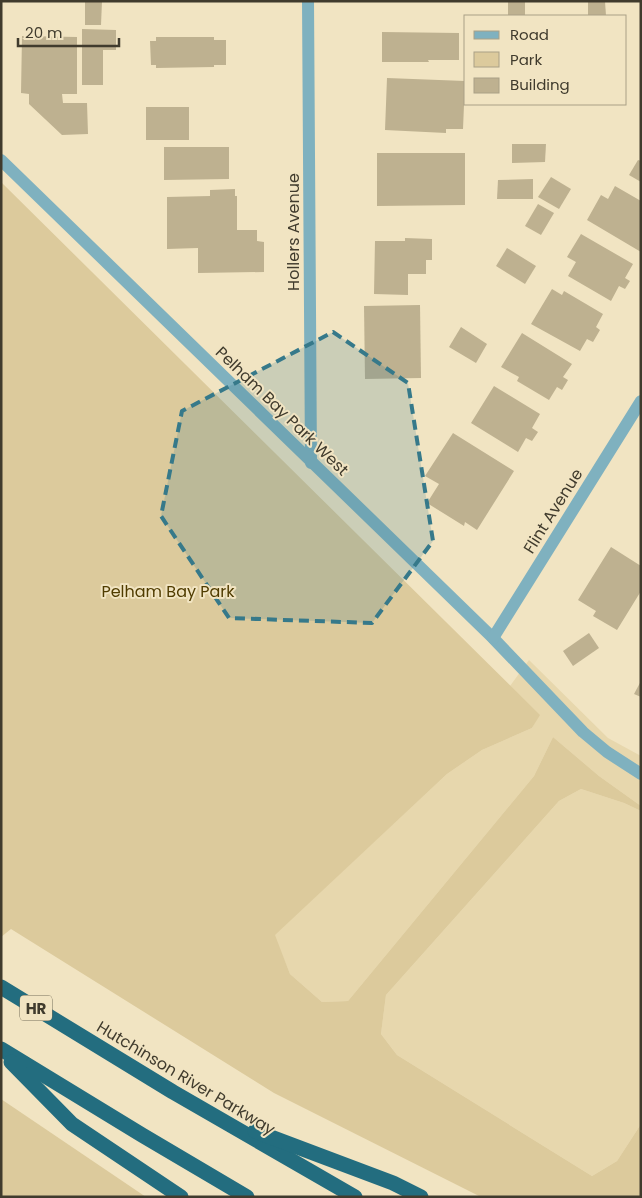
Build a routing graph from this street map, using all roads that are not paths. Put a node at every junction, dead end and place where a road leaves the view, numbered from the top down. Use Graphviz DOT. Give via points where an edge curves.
graph roads {
  1 [pos="308,1"];
  2 [pos="1,160"];
  3 [pos="641,401"];
  4 [pos="311,463"];
  5 [pos="493,638"];
  6 [pos="641,774"];
  7 [pos="1,987"];
  8 [pos="1,1051"];
  9 [pos="214,1116"];
  10 [pos="181,1197"];
  11 [pos="247,1197"];
  12 [pos="355,1197"];
  13 [pos="421,1197"];
  1 -- 4 [label="street, Hollers Avenue"];
  2 -- 4 [label="street, Pelham Bay Park West"];
  3 -- 5 [label="street, Flint Avenue"];
  4 -- 5 [label="street, Pelham Bay Park West"];
  5 -- 6 [label="street, Pelham Bay Park West" via="583,732"];
  7 -- 9 [label="highway, Hutchinson River Parkway / HR"];
  8 -- 10 [label="highway" via="72,1124"];
  8 -- 11 [label="highway"];
  9 -- 12 [label="highway, Hutchinson River Parkway"];
  9 -- 13 [label="highway" via="393,1183"];
}
